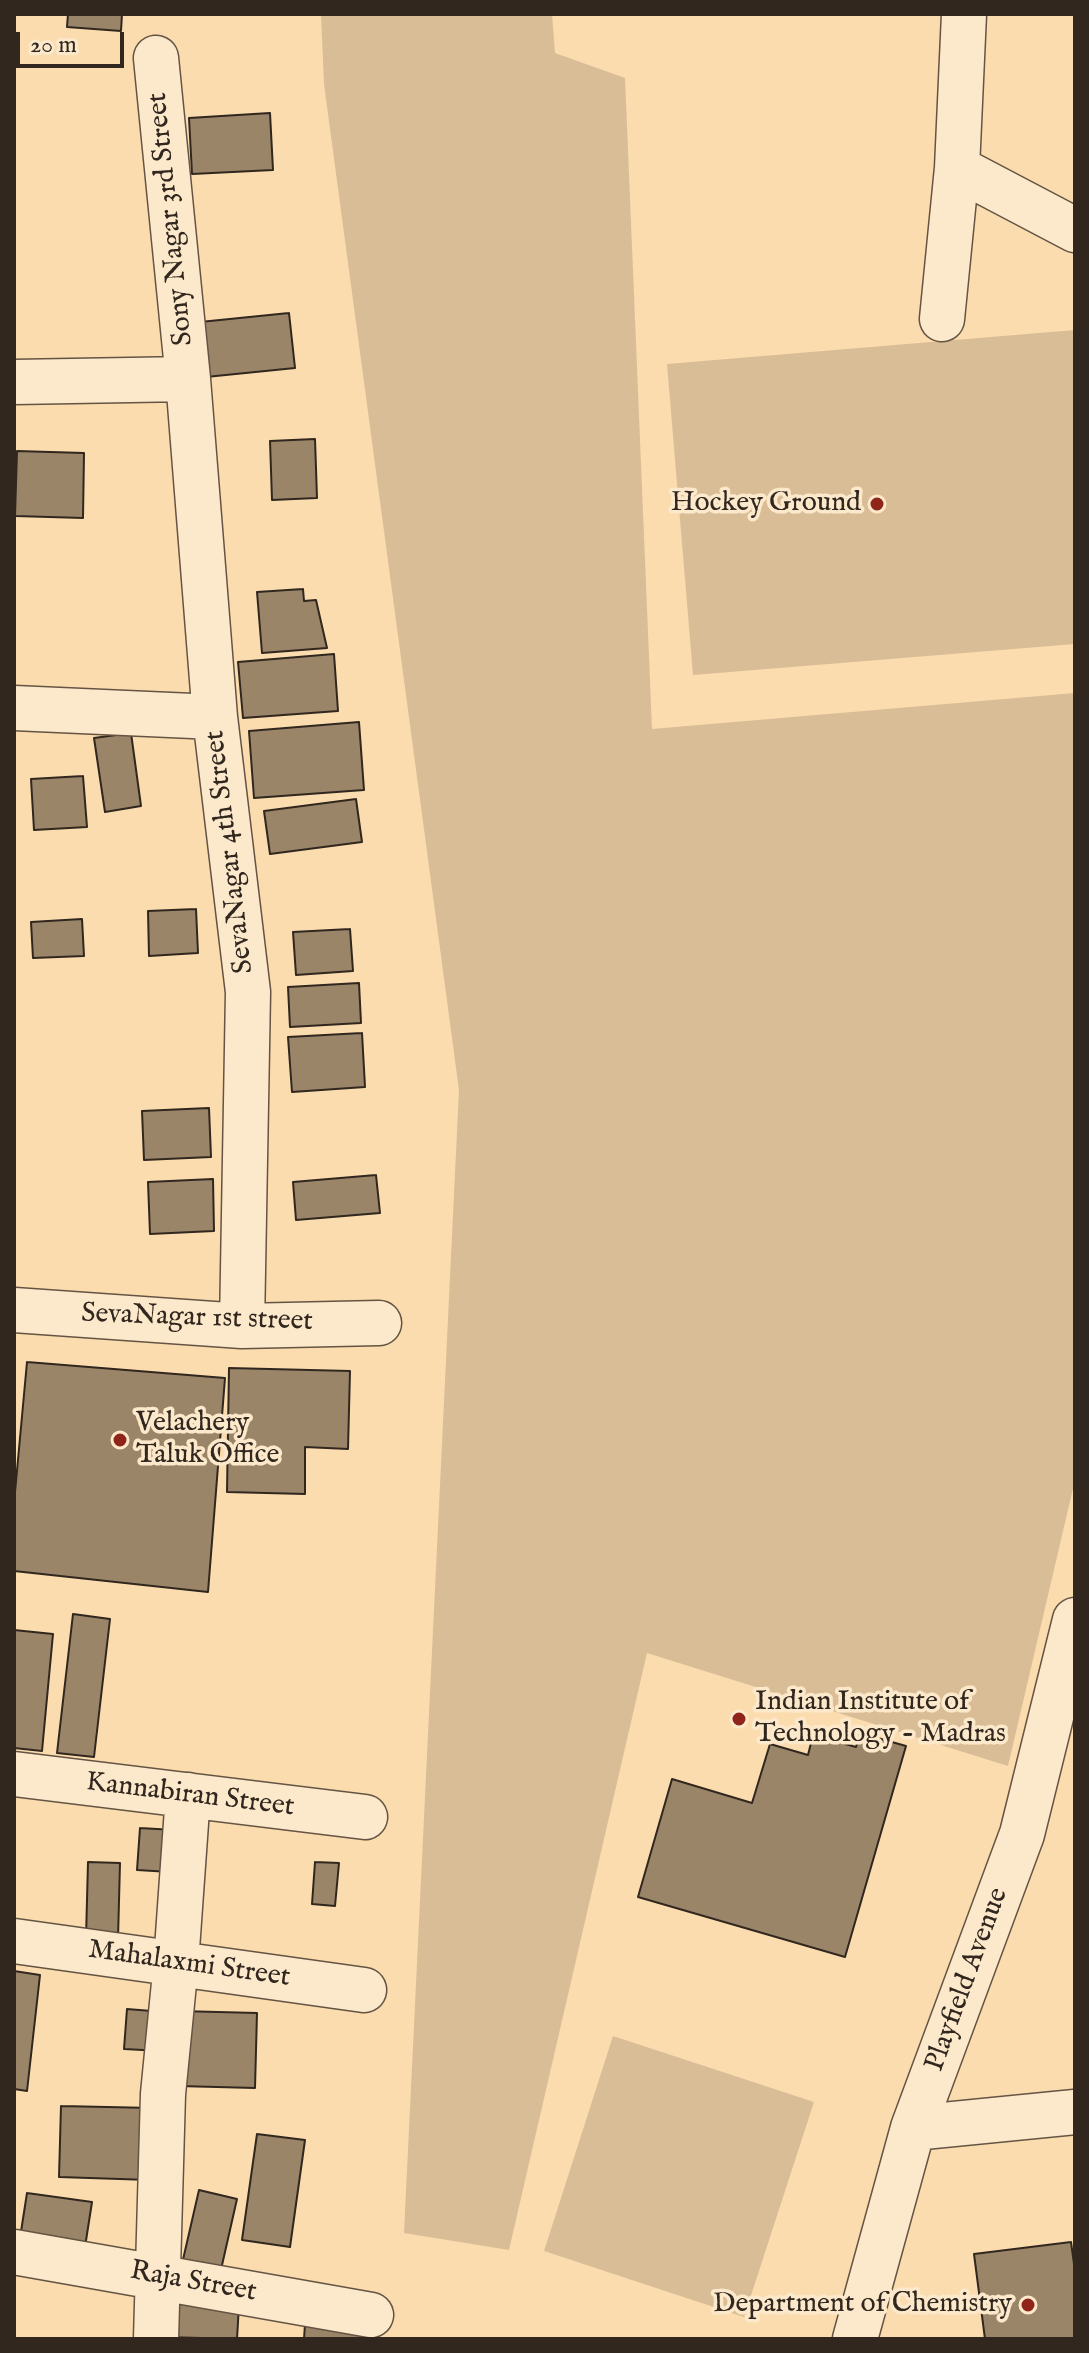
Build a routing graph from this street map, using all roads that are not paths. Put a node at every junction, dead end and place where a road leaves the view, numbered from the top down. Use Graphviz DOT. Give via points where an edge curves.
graph roads {
  1 [pos="964,14"];
  2 [pos="156,58"];
  3 [pos="957,168"];
  4 [pos="1075,230"];
  5 [pos="942,319"];
  6 [pos="188,379"];
  7 [pos="14,382"];
  8 [pos="14,708"];
  9 [pos="215,717"];
  10 [pos="14,1310"];
  11 [pos="379,1323"];
  12 [pos="242,1326"];
  13 [pos="1075,1620"];
  14 [pos="14,1774"];
  15 [pos="188,1795"];
  16 [pos="365,1817"];
  17 [pos="14,1941"];
  18 [pos="176,1963"];
  19 [pos="364,1990"];
  20 [pos="1075,2112"];
  21 [pos="913,2128"];
  22 [pos="14,2252"];
  23 [pos="158,2277"];
  24 [pos="371,2315"];
  25 [pos="156,2339"];
  26 [pos="855,2339"];
  1 -- 3 [label="street"];
  2 -- 6 [label="street, Sony Nagar 3rd Street"];
  3 -- 4 [label="street"];
  3 -- 5 [label="street"];
  6 -- 7 [label="street"];
  6 -- 9 [label="street, SevaNagar 4th Street"];
  8 -- 9 [label="street"];
  9 -- 12 [label="street, SevaNagar 4th Street" via="248,992"];
  10 -- 12 [label="street, SevaNagar 1st street"];
  11 -- 12 [label="street, SevaNagar 1st street"];
  13 -- 21 [label="street, Playfield Avenue" via="1022,1834"];
  14 -- 15 [label="street, Kannabiran Street"];
  15 -- 16 [label="street, Kannabiran Street"];
  15 -- 18 [label="street"];
  17 -- 18 [label="street, Mahalaxmi Street"];
  18 -- 19 [label="street, Mahalaxmi Street"];
  18 -- 23 [label="street" via="163,2094"];
  20 -- 21 [label="street"];
  21 -- 26 [label="street, Playfield Avenue"];
  22 -- 23 [label="street, Raja Street"];
  23 -- 24 [label="street, Raja Street"];
  23 -- 25 [label="street"];
}
